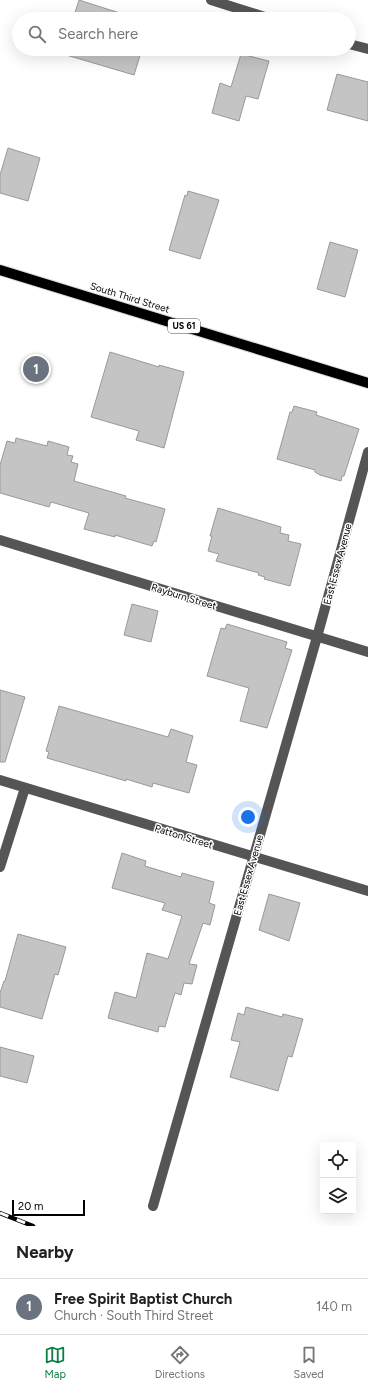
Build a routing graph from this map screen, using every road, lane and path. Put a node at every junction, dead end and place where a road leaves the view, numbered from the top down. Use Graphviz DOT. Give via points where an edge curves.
graph roads {
  1 [pos="211,0"];
  2 [pos="249,12"];
  3 [pos="356,46"];
  4 [pos="368,50"];
  5 [pos="0,270"];
  6 [pos="368,383"];
  7 [pos="368,452"];
  8 [pos="0,540"];
  9 [pos="317,637"];
  10 [pos="368,652"];
  11 [pos="0,780"];
  12 [pos="25,788"];
  13 [pos="253,858"];
  14 [pos="0,867"];
  15 [pos="368,891"];
  16 [pos="153,1206"];
  1 -- 2 [label="street"];
  3 -- 4 [label="street"];
  5 -- 6 [label="main road, South Third Street / US 61"];
  7 -- 9 [label="street, East Essex Avenue"];
  8 -- 9 [label="street, Rayburn Street"];
  9 -- 10 [label="street, Rayburn Street"];
  9 -- 13 [label="street, East Essex Avenue"];
  11 -- 12 [label="street, Patton Street"];
  12 -- 13 [label="street, Patton Street"];
  12 -- 14 [label="street"];
  13 -- 15 [label="street, Patton Street"];
  13 -- 16 [label="street, East Essex Avenue"];
}
